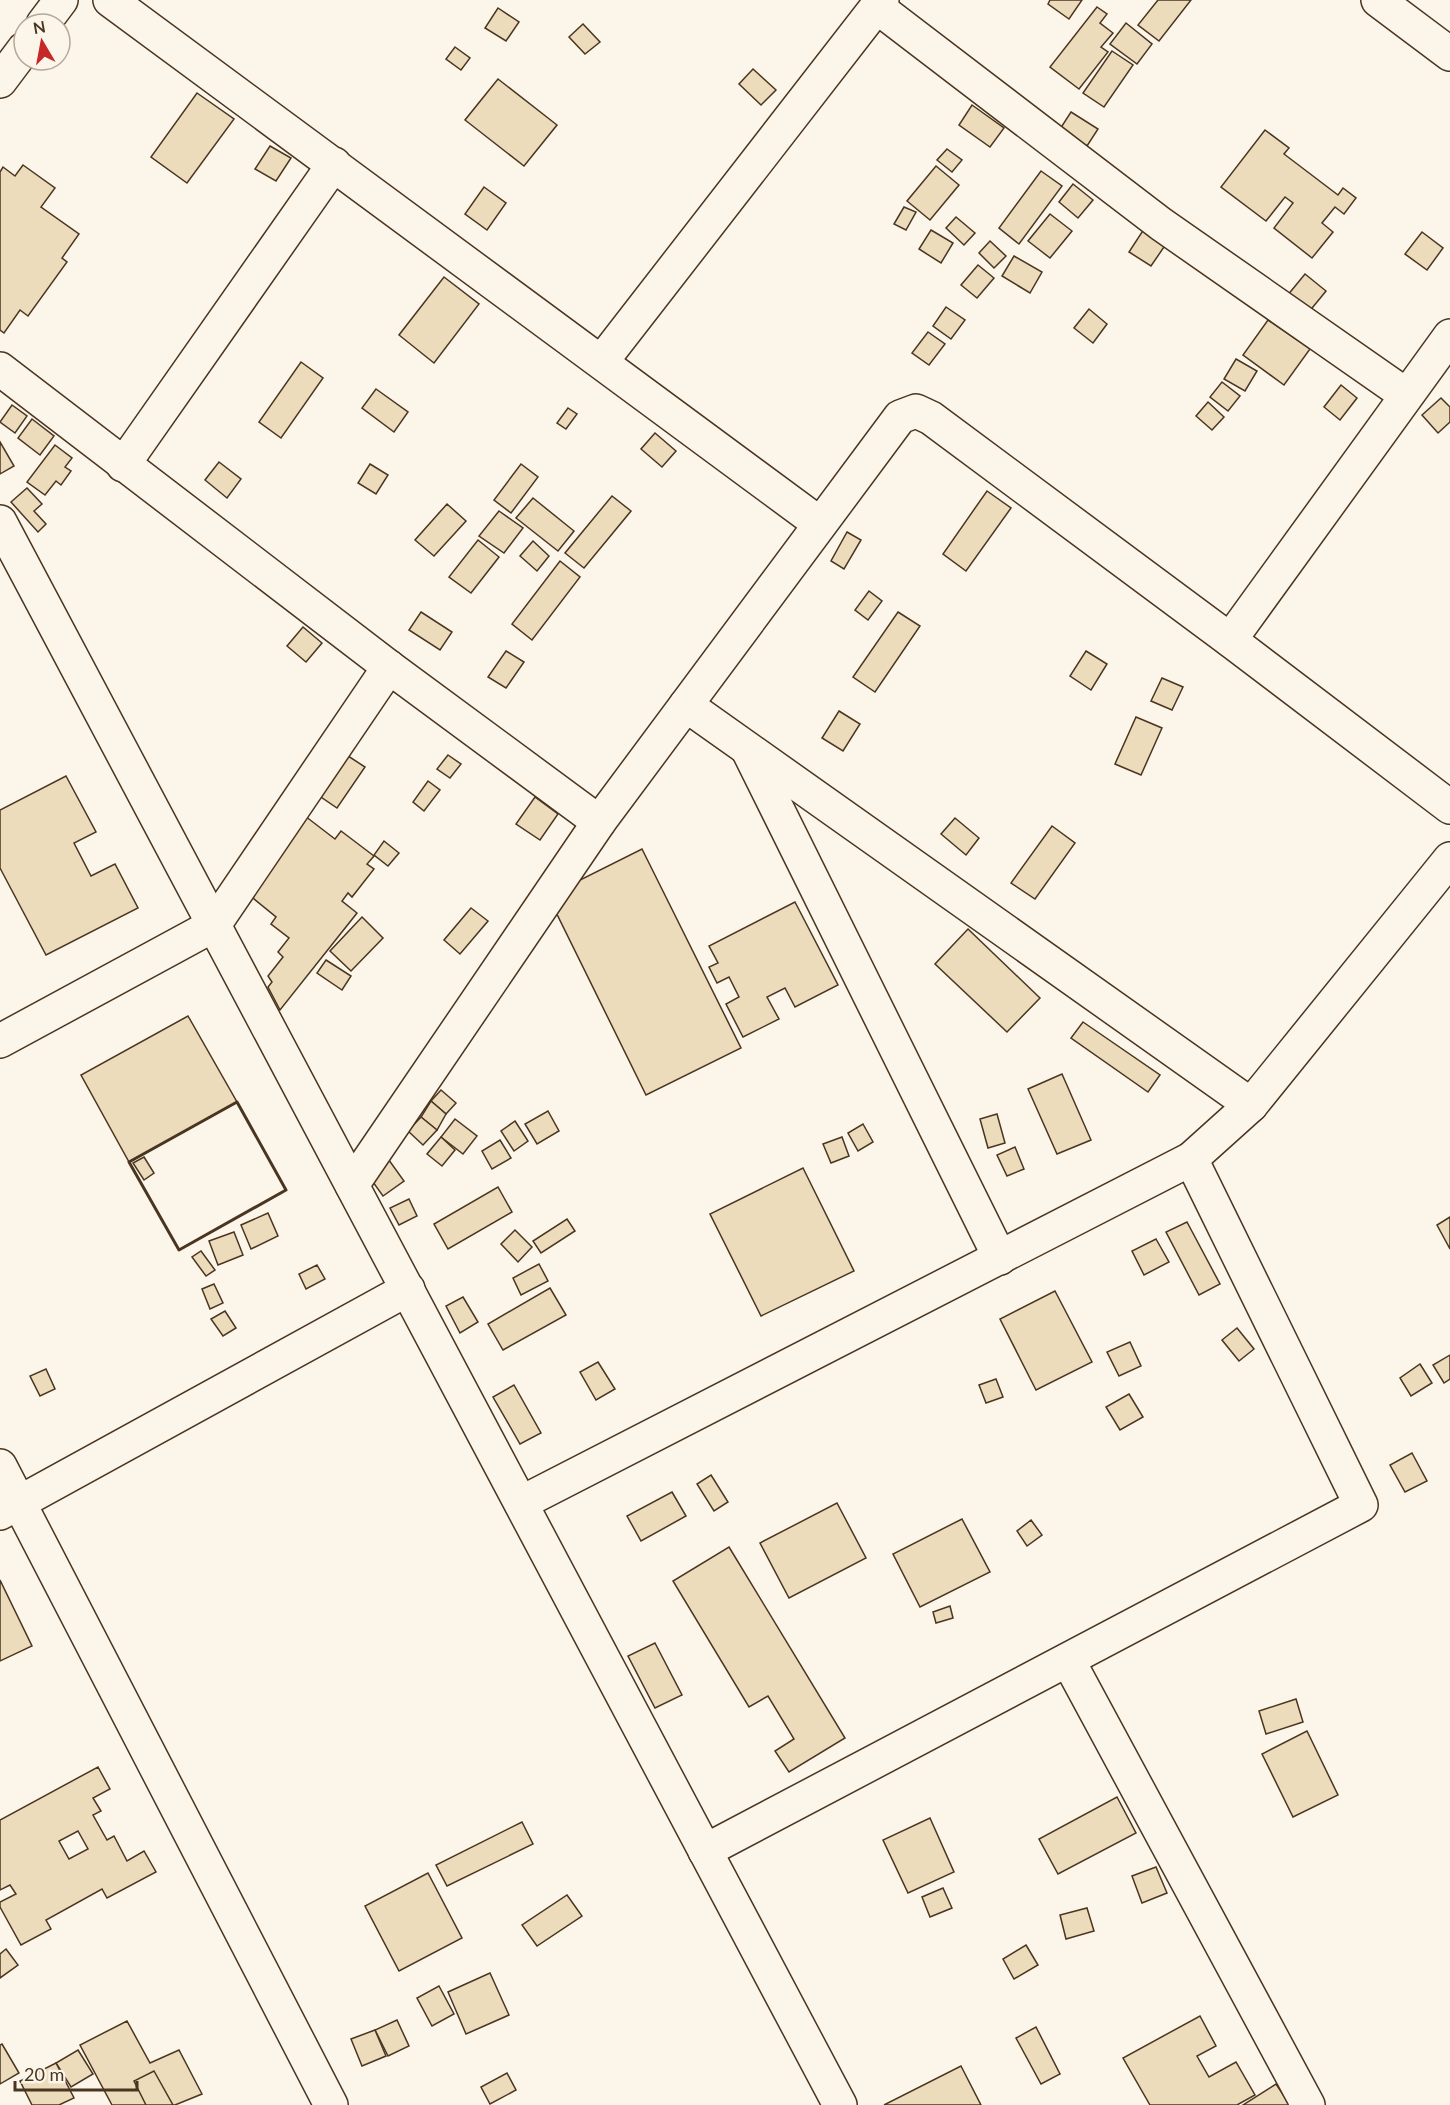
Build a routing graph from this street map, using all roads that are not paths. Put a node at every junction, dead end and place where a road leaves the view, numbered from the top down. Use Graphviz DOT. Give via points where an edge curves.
graph roads {
  1 [pos="110,0"];
  2 [pos="1378,0"];
  3 [pos="879,4"];
  4 [pos="1450,54"];
  5 [pos="12,65"];
  6 [pos="0,81"];
  7 [pos="334,164"];
  8 [pos="1450,336"];
  9 [pos="602,361"];
  10 [pos="0,369"];
  11 [pos="1406,395"];
  12 [pos="123,465"];
  13 [pos="0,522"];
  14 [pos="820,524"];
  15 [pos="1230,640"];
  16 [pos="389,667"];
  17 [pos="686,705"];
  18 [pos="747,748"];
  19 [pos="1450,807"];
  20 [pos="599,822"];
  21 [pos="1450,860"];
  22 [pos="214,925"];
  23 [pos="0,1041"];
  24 [pos="1251,1105"];
  25 [pos="1191,1159"];
  26 [pos="352,1185"];
  27 [pos="1000,1258"];
  28 [pos="408,1289"];
  29 [pos="0,1466"];
  30 [pos="521,1503"];
  31 [pos="10,1508"];
  32 [pos="1068,1659"];
  33 [pos="705,1851"];
  34 [pos="331,2105"];
  35 [pos="840,2105"];
  36 [pos="1308,2105"];
  1 -- 7 [label="street"];
  2 -- 4 [label="street"];
  3 -- 9 [label="street"];
  3 -- 11 [label="street" via="1161,224"];
  5 -- 6 [label="street"];
  7 -- 9 [label="street"];
  7 -- 12 [label="street"];
  8 -- 11 [label="street"];
  9 -- 14 [label="street"];
  10 -- 12 [label="street"];
  11 -- 15 [label="street"];
  12 -- 16 [label="street"];
  13 -- 22 [label="street"];
  14 -- 15 [label="street" via="900,417 916,411 931,418"];
  14 -- 17 [label="street"];
  15 -- 19 [label="street"];
  16 -- 20 [label="street"];
  16 -- 22 [label="street"];
  17 -- 18 [label="street"];
  17 -- 20 [label="street"];
  18 -- 24 [label="street"];
  18 -- 27 [label="street"];
  20 -- 26 [label="street"];
  21 -- 24 [label="street"];
  22 -- 23 [label="street"];
  22 -- 26 [label="street"];
  24 -- 25 [label="street"];
  25 -- 27 [label="street"];
  25 -- 32 [label="street" via="1361,1505"];
  26 -- 28 [label="street"];
  27 -- 30 [label="street"];
  28 -- 30 [label="street"];
  28 -- 31 [label="street"];
  29 -- 31 [label="street"];
  30 -- 33 [label="street"];
  31 -- 34 [label="street"];
  32 -- 33 [label="street"];
  32 -- 36 [label="street"];
  33 -- 35 [label="street"];
}
